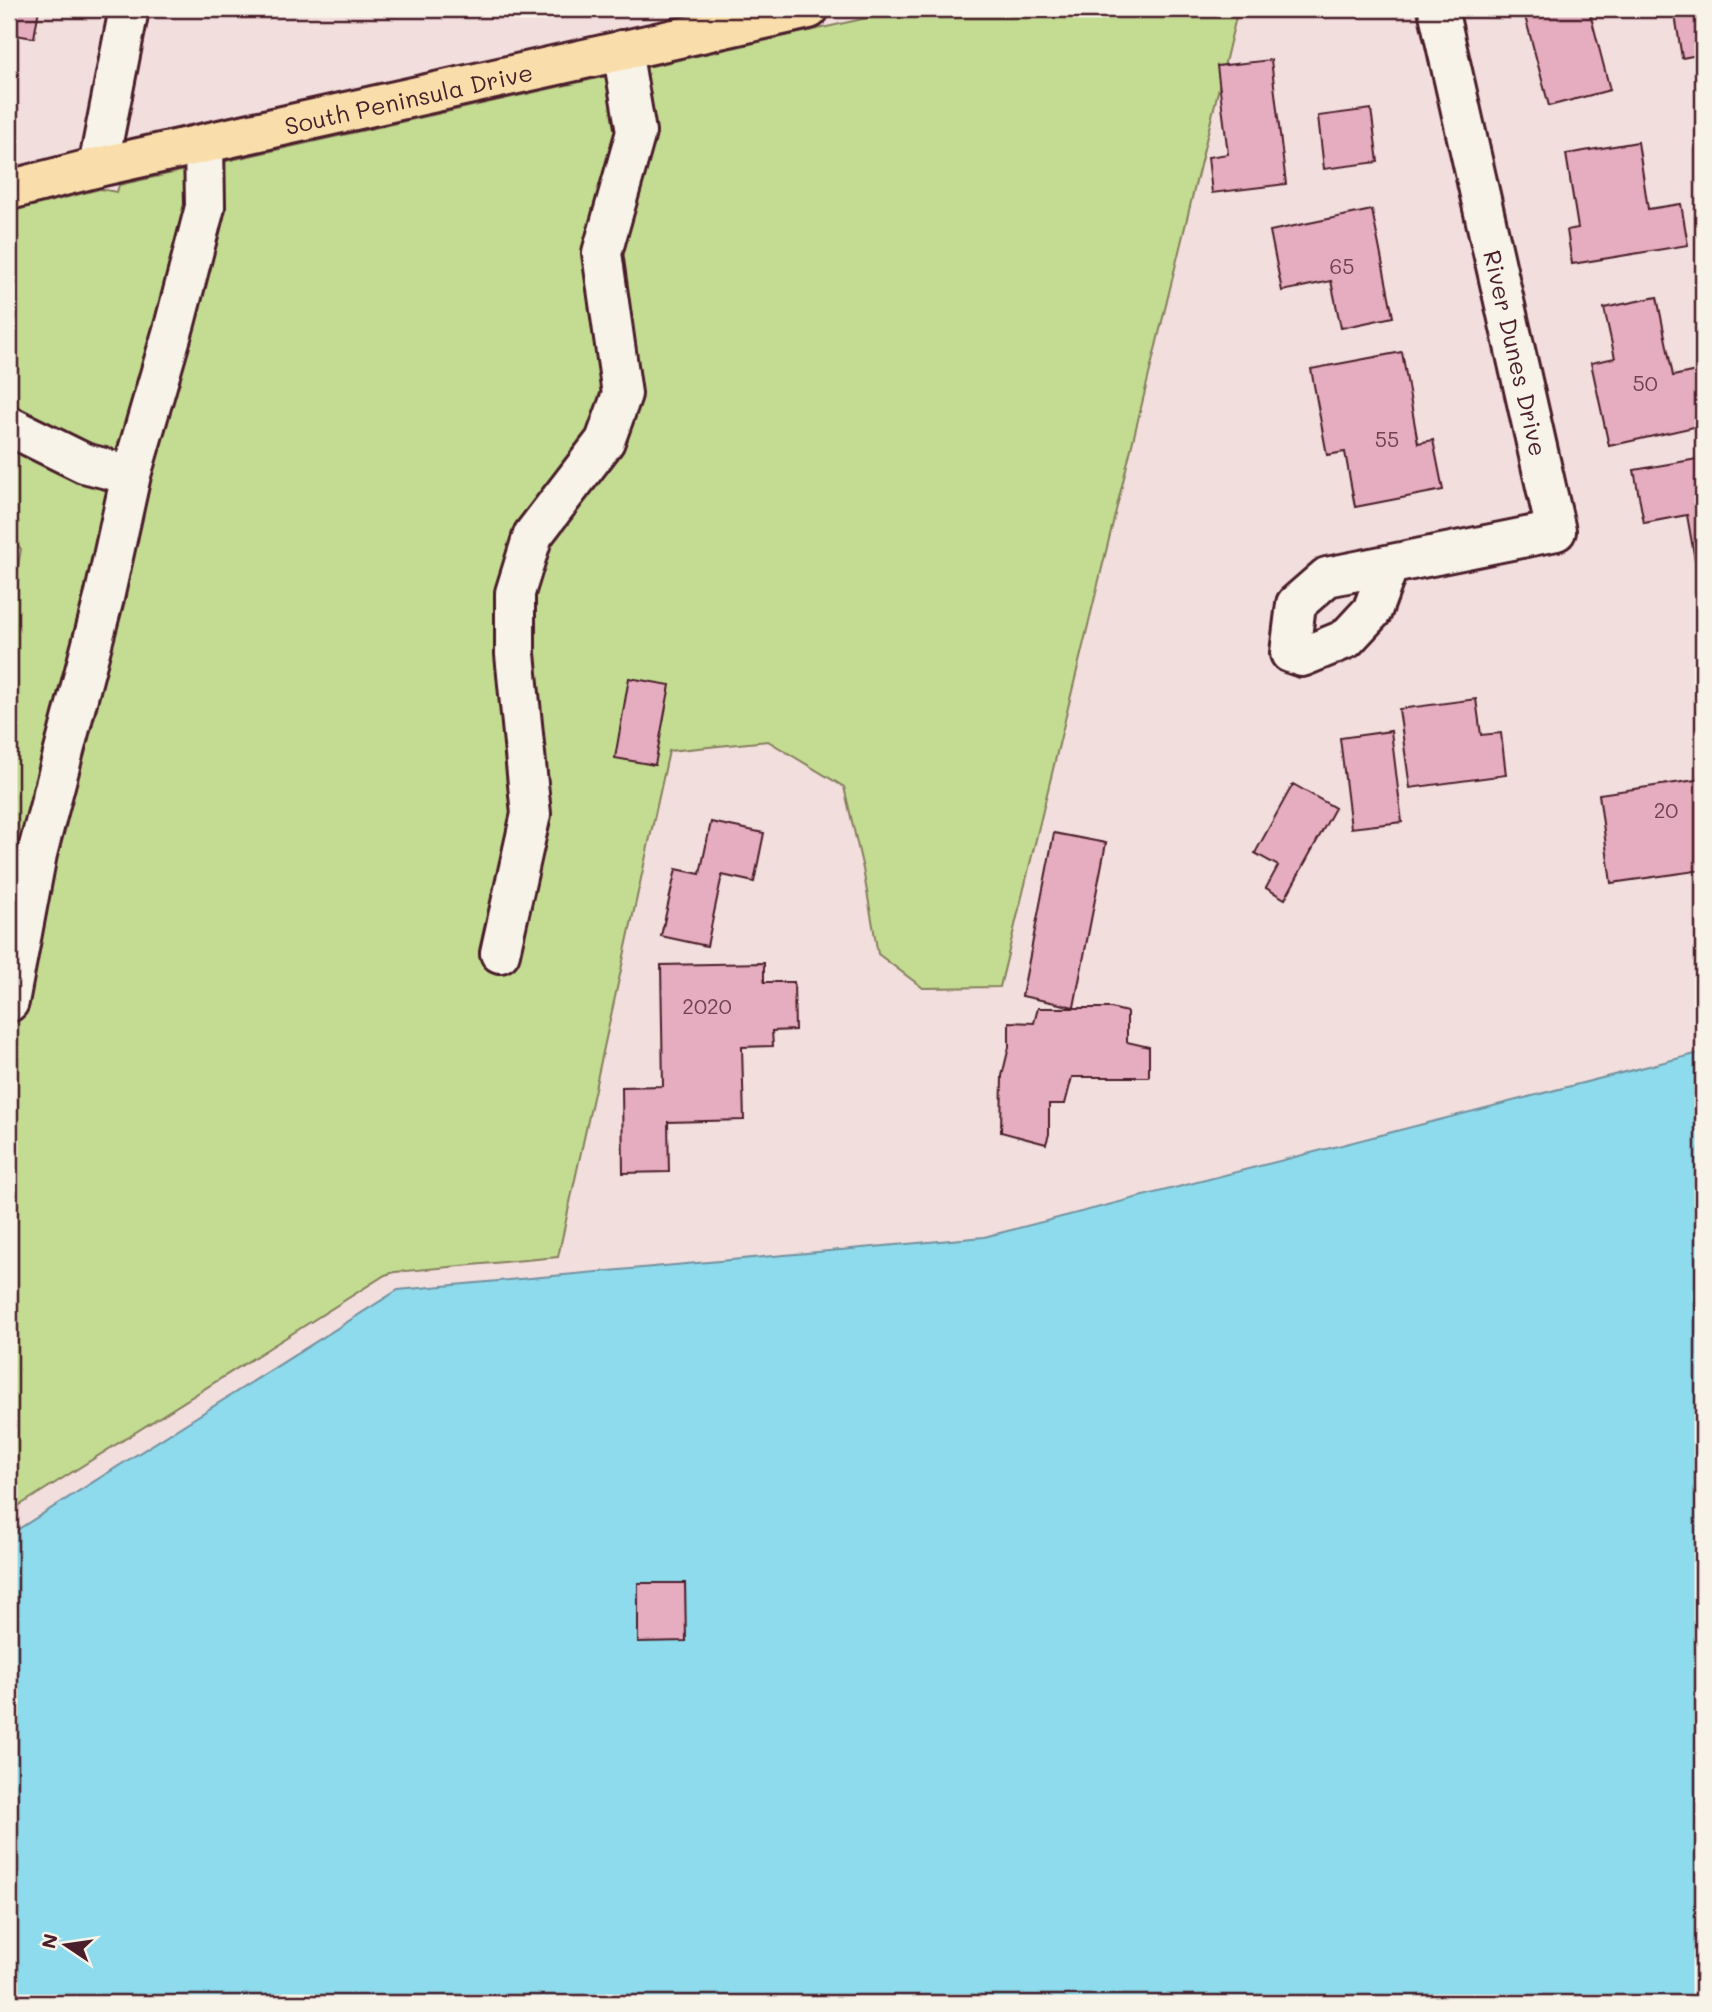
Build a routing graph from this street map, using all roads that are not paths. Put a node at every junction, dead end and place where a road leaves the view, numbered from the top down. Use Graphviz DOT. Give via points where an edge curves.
graph roads {
  1 [pos="128,9"];
  2 [pos="809,9"];
  3 [pos="1438,9"];
  4 [pos="622,51"];
  5 [pos="204,144"];
  6 [pos="98,167"];
  7 [pos="9,190"];
  8 [pos="9,426"];
  9 [pos="131,475"];
  10 [pos="1389,565"];
  11 [pos="500,953"];
  12 [pos="9,1002"];
  1 -- 6 [label="street"];
  2 -- 4 [label="main road, South Peninsula Drive"];
  3 -- 10 [label="street, River Dunes Drive" via="1556,531"];
  4 -- 5 [label="main road, South Peninsula Drive"];
  4 -- 11 [label="street" via="636,132 602,253 622,394 605,441 533,535 515,593 515,653 531,814"];
  5 -- 6 [label="main road, South Peninsula Drive"];
  5 -- 9 [label="street" via="205,207"];
  6 -- 7 [label="main road, South Peninsula Drive"];
  8 -- 9 [label="street" via="84,463"];
  9 -- 12 [label="street" via="37,854"];
}
